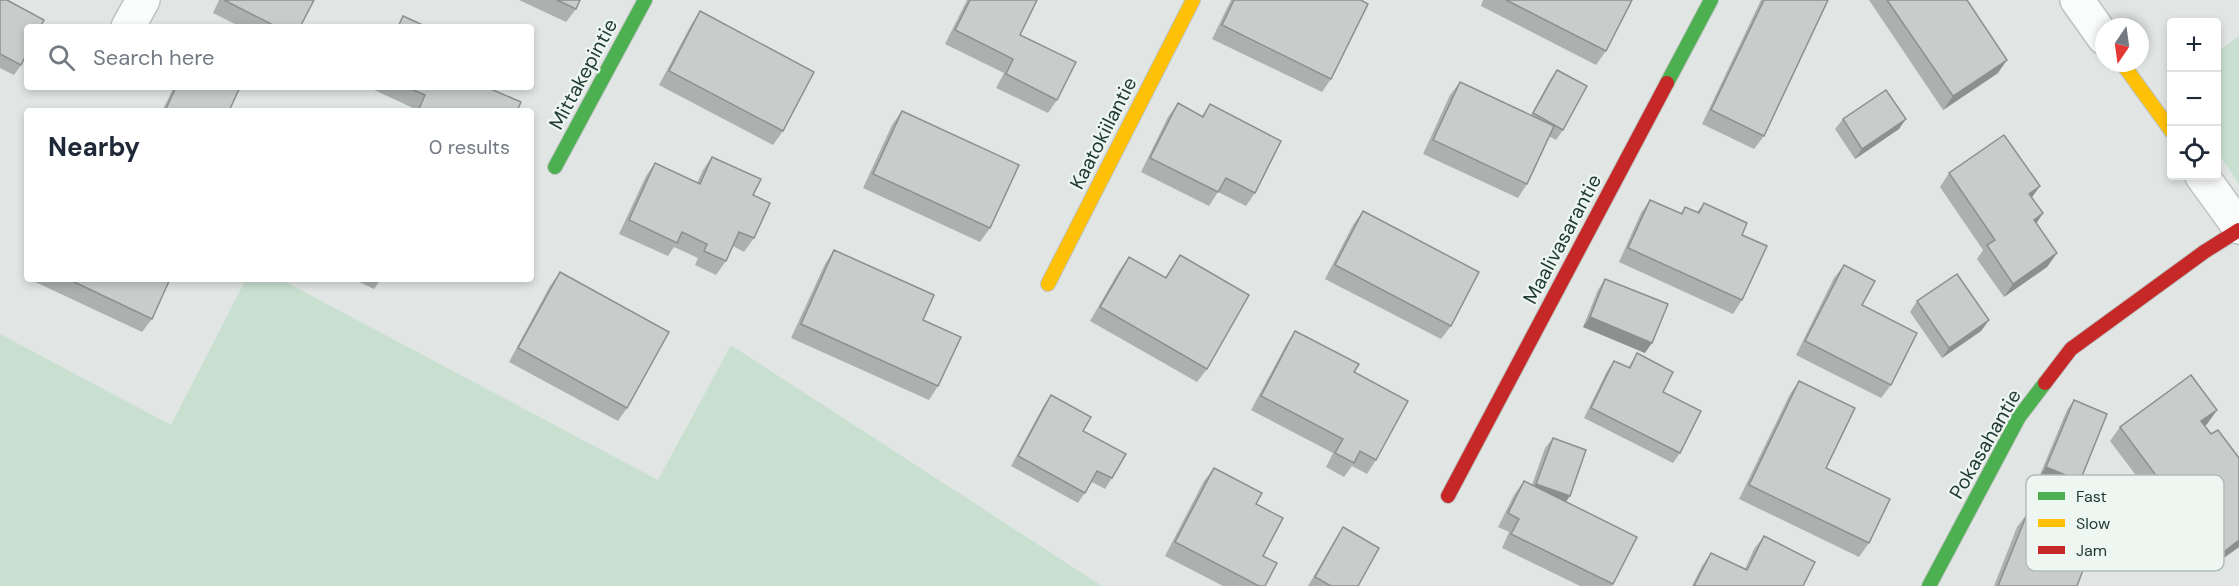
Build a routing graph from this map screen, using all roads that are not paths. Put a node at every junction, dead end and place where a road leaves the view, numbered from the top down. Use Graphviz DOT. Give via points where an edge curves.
graph roads {
  1 [pos="143,0"];
  2 [pos="645,0"];
  3 [pos="1193,0"];
  4 [pos="1711,0"];
  5 [pos="2077,0"];
  6 [pos="130,24"];
  7 [pos="2095,25"];
  8 [pos="2129,72"];
  9 [pos="2168,126"];
  10 [pos="555,167"];
  11 [pos="2205,180"];
  12 [pos="2239,229"];
  13 [pos="1048,284"];
  14 [pos="1448,496"];
  15 [pos="1929,586"];
  1 -- 6 [label="street"];
  2 -- 10 [label="street, Mittakepintie"];
  3 -- 13 [label="street, Kaatokiilantie"];
  4 -- 14 [label="street, Maalivasarantie"];
  5 -- 7 [label="street"];
  8 -- 9 [label="street"];
  11 -- 12 [label="street"];
  12 -- 15 [label="street, Pokasahantie" via="2071,349 2019,417"];
}
